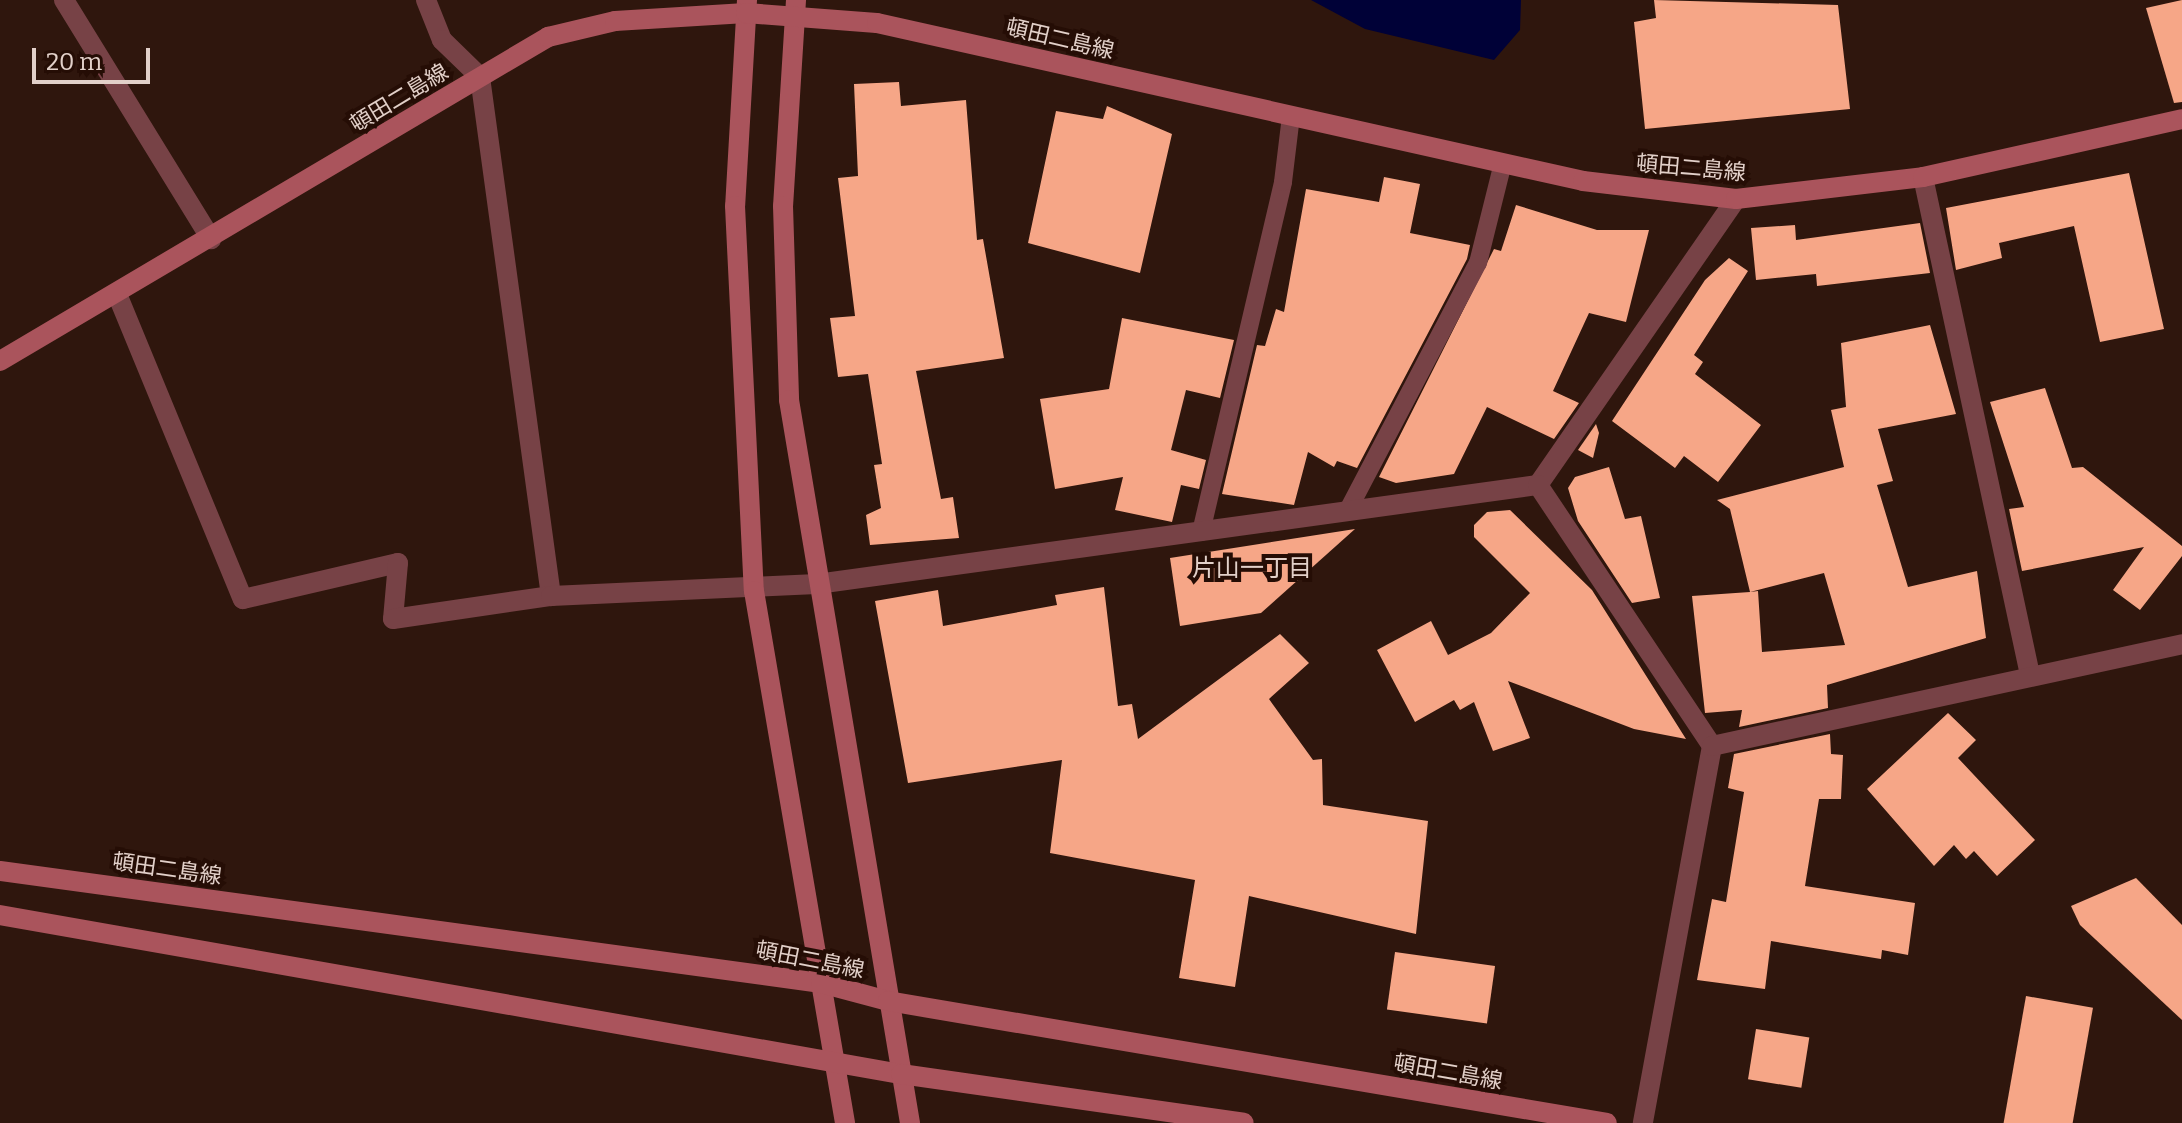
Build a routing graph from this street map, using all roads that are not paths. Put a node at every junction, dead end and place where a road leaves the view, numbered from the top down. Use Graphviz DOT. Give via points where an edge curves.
graph roads {
  1 [pos="64,0"];
  2 [pos="426,0"];
  3 [pos="747,6"];
  4 [pos="795,8"];
  5 [pos="480,77"];
  6 [pos="1291,116"];
  7 [pos="2182,119"];
  8 [pos="1503,163"];
  9 [pos="1923,177"];
  10 [pos="1736,199"];
  11 [pos="211,239"];
  12 [pos="117,294"];
  13 [pos="0,361"];
  14 [pos="1538,485"];
  15 [pos="1347,512"];
  16 [pos="1201,532"];
  17 [pos="817,584"];
  18 [pos="754,591"];
  19 [pos="551,596"];
  20 [pos="2182,644"];
  21 [pos="2030,675"];
  22 [pos="1712,746"];
  23 [pos="0,871"];
  24 [pos="0,915"];
  25 [pos="821,983"];
  26 [pos="888,1001"];
  27 [pos="832,1057"];
  28 [pos="901,1074"];
  29 [pos="845,1123"];
  30 [pos="910,1123"];
  31 [pos="1244,1123"];
  32 [pos="1607,1123"];
  33 [pos="1643,1123"];
  1 -- 11 [label="street"];
  2 -- 5 [label="street" via="442,40"];
  3 -- 4 [label="main road, 頓田二島線"];
  3 -- 5 [label="main road, 頓田二島線" via="615,21 548,37"];
  3 -- 18 [label="main road" via="735,206"];
  4 -- 6 [label="main road, 頓田二島線"];
  4 -- 17 [label="main road" via="783,206 789,400"];
  5 -- 11 [label="main road, 頓田二島線"];
  5 -- 19 [label="street"];
  6 -- 8 [label="main road, 頓田二島線"];
  6 -- 16 [label="lane" via="1283,182"];
  7 -- 9 [label="main road, 頓田二島線"];
  8 -- 10 [label="main road, 頓田二島線" via="1583,181"];
  8 -- 15 [label="lane" via="1478,263"];
  9 -- 10 [label="main road, 頓田二島線"];
  9 -- 21 [label="street"];
  10 -- 14 [label="street"];
  11 -- 12 [label="main road, 頓田二島線"];
  12 -- 13 [label="main road, 頓田二島線"];
  12 -- 19 [label="street" via="243,599 398,563 393,619"];
  14 -- 15 [label="street"];
  14 -- 22 [label="street"];
  15 -- 16 [label="street"];
  16 -- 17 [label="street"];
  17 -- 18 [label="street"];
  17 -- 26 [label="main road"];
  18 -- 19 [label="street"];
  18 -- 25 [label="main road"];
  20 -- 21 [label="street"];
  21 -- 22 [label="street"];
  22 -- 33 [label="street"];
  23 -- 25 [label="main road, 頓田二島線"];
  24 -- 27 [label="main road"];
  25 -- 26 [label="main road, 頓田二島線"];
  25 -- 27 [label="main road"];
  26 -- 28 [label="main road"];
  26 -- 32 [label="main road, 頓田二島線"];
  27 -- 28 [label="main road"];
  27 -- 29 [label="main road"];
  28 -- 30 [label="main road"];
  28 -- 31 [label="main road"];
}
